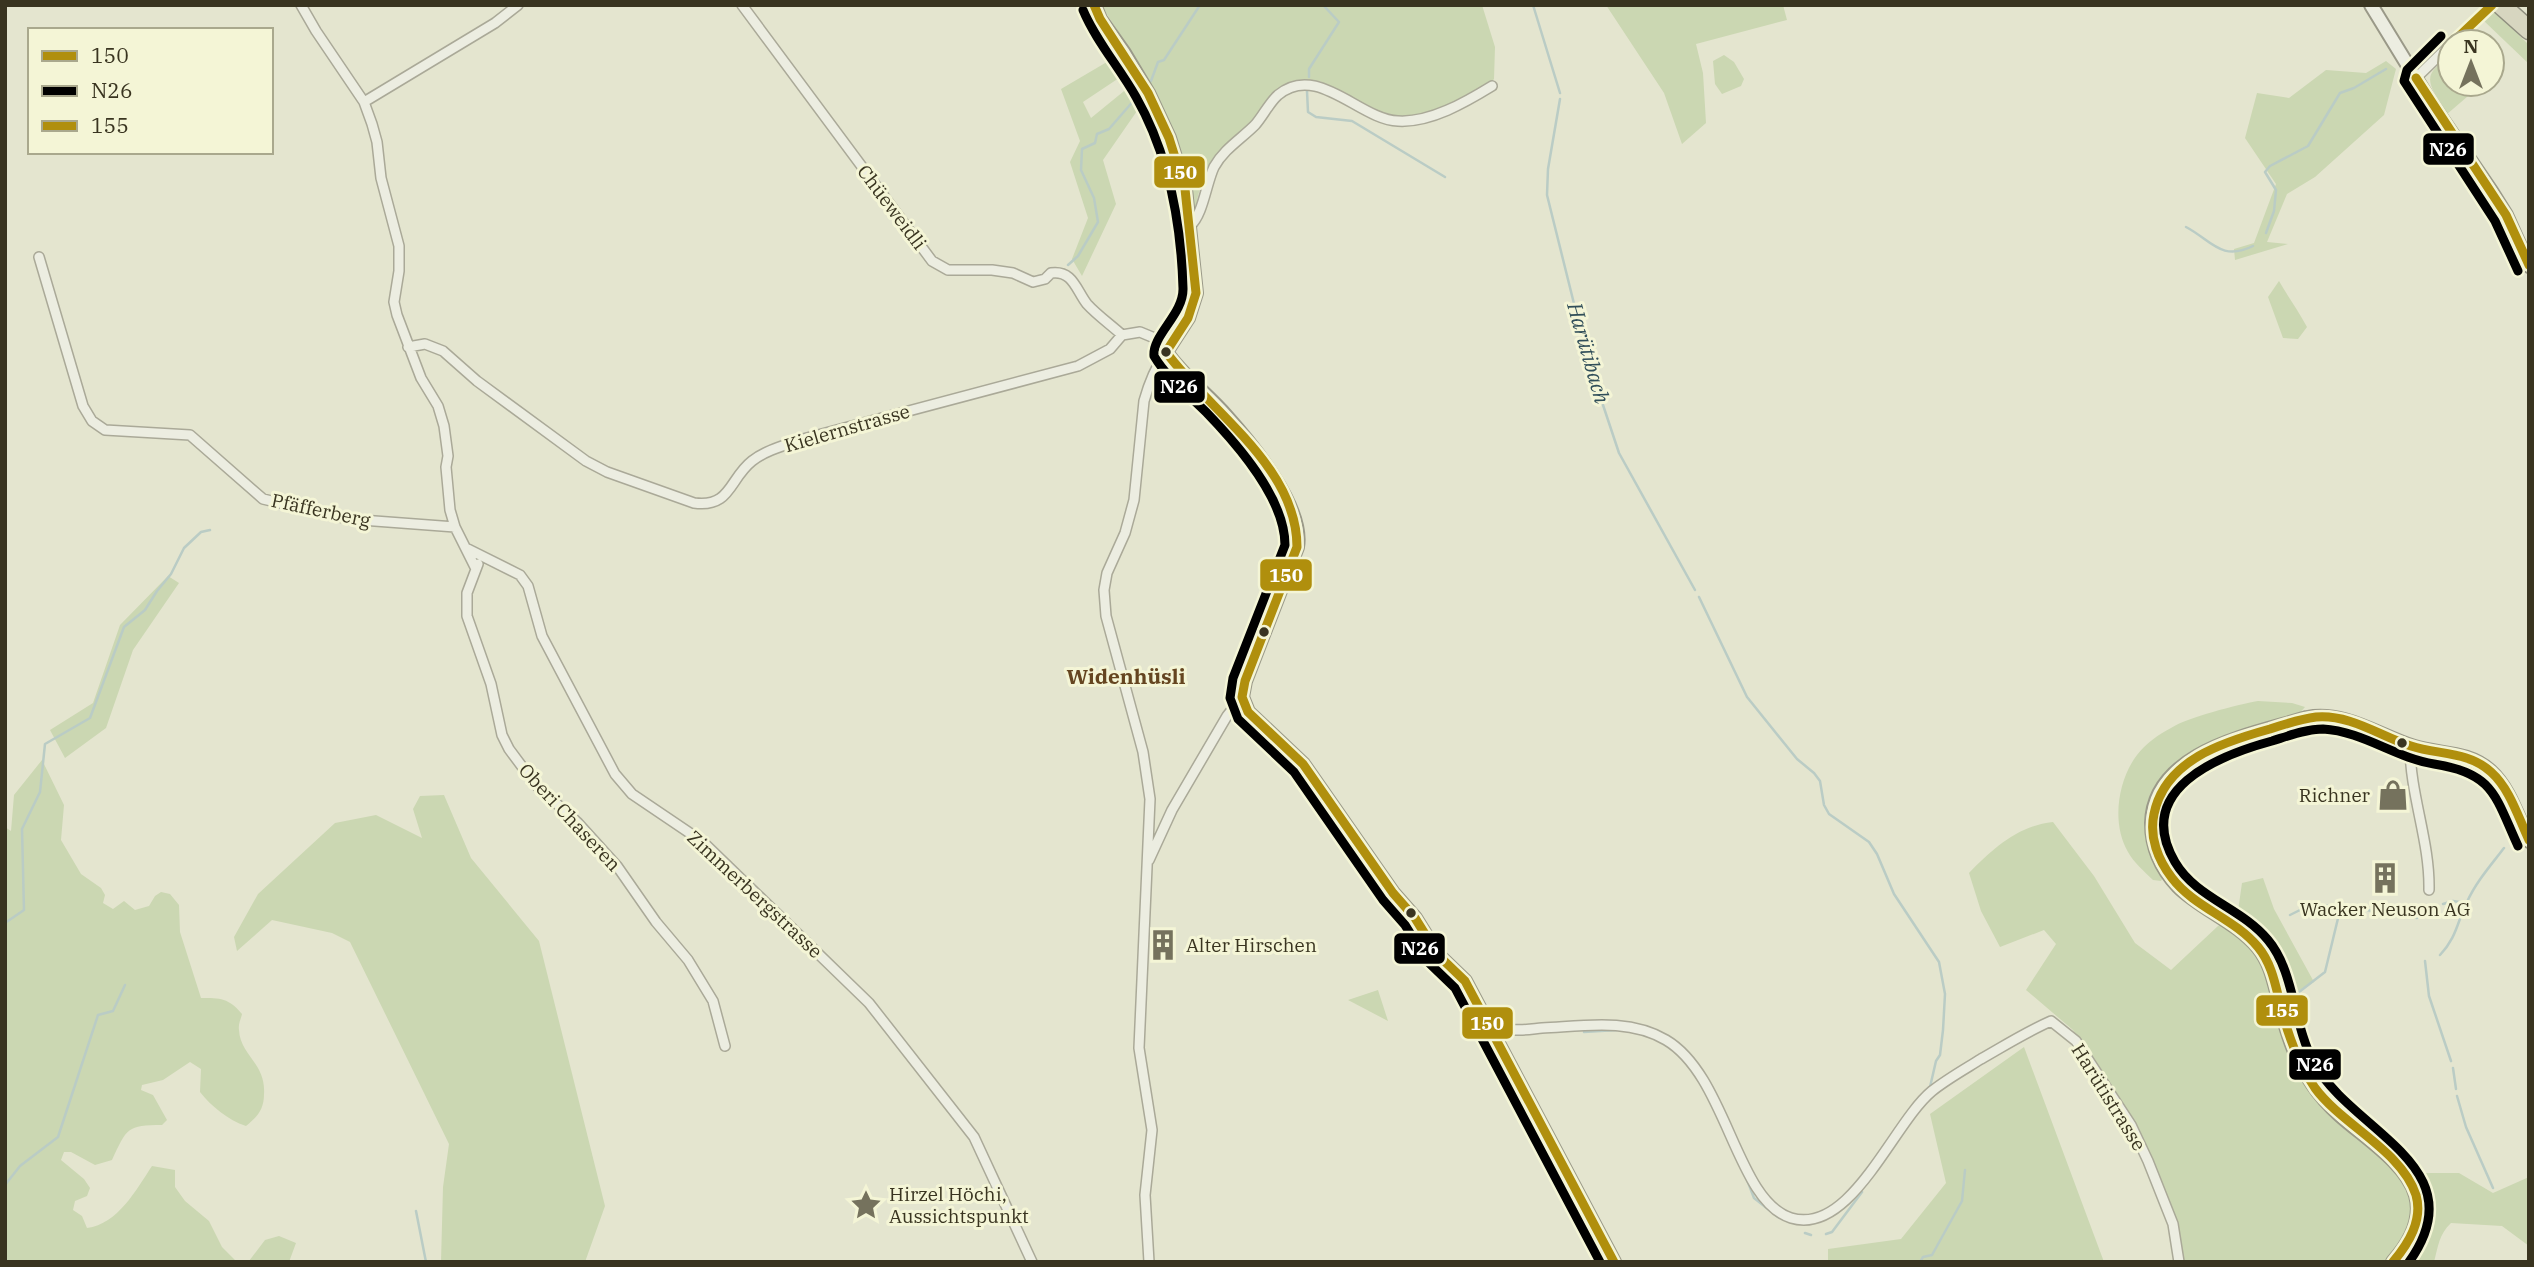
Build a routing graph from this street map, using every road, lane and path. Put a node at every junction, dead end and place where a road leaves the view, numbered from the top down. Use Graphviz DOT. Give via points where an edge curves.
graph roads {
  1 [pos="301,5"];
  2 [pos="518,5"];
  3 [pos="742,5"];
  4 [pos="1094,5"];
  5 [pos="2371,5"];
  6 [pos="2492,5"];
  7 [pos="2501,5"];
  8 [pos="2512,5"];
  9 [pos="2529,22"];
  10 [pos="2469,28"];
  11 [pos="2529,30"];
  12 [pos="2436,59"];
  13 [pos="2416,78"];
  14 [pos="1493,86"];
  15 [pos="364,102"];
  16 [pos="1190,226"];
  17 [pos="39,257"];
  18 [pos="2529,265"];
  19 [pos="1122,335"];
  20 [pos="408,348"];
  21 [pos="1167,348"];
  22 [pos="456,527"];
  23 [pos="468,549"];
  24 [pos="483,557"];
  25 [pos="475,567"];
  26 [pos="1242,697"];
  27 [pos="2410,746"];
  28 [pos="2529,841"];
  29 [pos="1148,862"];
  30 [pos="2429,890"];
  31 [pos="1486,1019"];
  32 [pos="1514,1030"];
  33 [pos="1500,1045"];
  34 [pos="725,1046"];
  35 [pos="1032,1262"];
  36 [pos="1149,1262"];
  37 [pos="1614,1262"];
  38 [pos="2179,1262"];
  39 [pos="2393,1262"];
  1 -- 15 [label="street"];
  2 -- 15 [label="street"];
  3 -- 19 [label="street, Chüeweidli" via="932,261 948,270 992,270 1033,282 1059,272 1075,282 1087,303"];
  4 -- 16 [label="street" via="1137,74 1169,138 1182,173"];
  5 -- 13 [label="street"];
  6 -- 10 [label="street"];
  7 -- 11 [label="highway"];
  8 -- 9 [label="highway"];
  12 -- 13 [label="street"];
  13 -- 18 [label="street" via="2506,215"];
  14 -- 16 [label="street" via="1452,108 1405,121 1379,117 1314,86 1279,94 1217,163"];
  15 -- 20 [label="street" via="399,246 394,302"];
  16 -- 21 [label="street" via="1196,293 1188,318"];
  17 -- 22 [label="street, Pfäfferberg" via="83,406 104,430 190,435 263,499 348,519"];
  19 -- 20 [label="street, Kielernstrasse" via="1110,349 1078,366 777,448 752,461 727,494 708,505 607,472 501,400 443,351 425,344"];
  19 -- 21 [label="street" via="1140,332"];
  20 -- 22 [label="street" via="444,426 448,493"];
  21 -- 26 [label="street" via="1172,361 1250,446 1290,505 1298,527 1297,547"];
  21 -- 29 [label="street" via="1144,401 1134,500 1104,590 1106,616 1143,752 1150,799"];
  22 -- 23 [label="street"];
  23 -- 24 [label="street, Zimmerbergstrasse"];
  23 -- 25 [label="street"];
  24 -- 25 [label="street"];
  24 -- 35 [label="street, Zimmerbergstrasse" via="520,575 527,586 542,636 615,774 632,794 703,842 846,979 974,1137"];
  25 -- 34 [label="street, Oberi Chaseren" via="467,593 467,616 509,749 535,784 617,866 688,960 713,1001"];
  26 -- 29 [label="street" via="1172,810"];
  26 -- 31 [label="street" via="1255,721 1303,764 1438,955 1465,981"];
  27 -- 28 [label="street" via="2462,756 2487,768 2505,789"];
  27 -- 30 [label="street" via="2430,867"];
  27 -- 39 [label="street" via="2349,721 2307,718 2188,761 2164,785 2152,821 2157,853 2168,875 2252,940 2264,955 2296,1055 2314,1085 2411,1184 2418,1204 2416,1224"];
  29 -- 36 [label="street" via="1139,1048 1152,1130 1145,1195"];
  31 -- 32 [label="street"];
  31 -- 33 [label="street"];
  32 -- 33 [label="street"];
  32 -- 38 [label="street, Harütistrasse" via="1625,1026 1650,1032 1676,1046 1703,1077 1756,1188 1778,1211 1803,1220 1816,1219 1847,1200 1911,1112 1933,1090 2051,1021 2076,1041 2131,1125 2173,1224"];
  33 -- 37 [label="street"];
}
